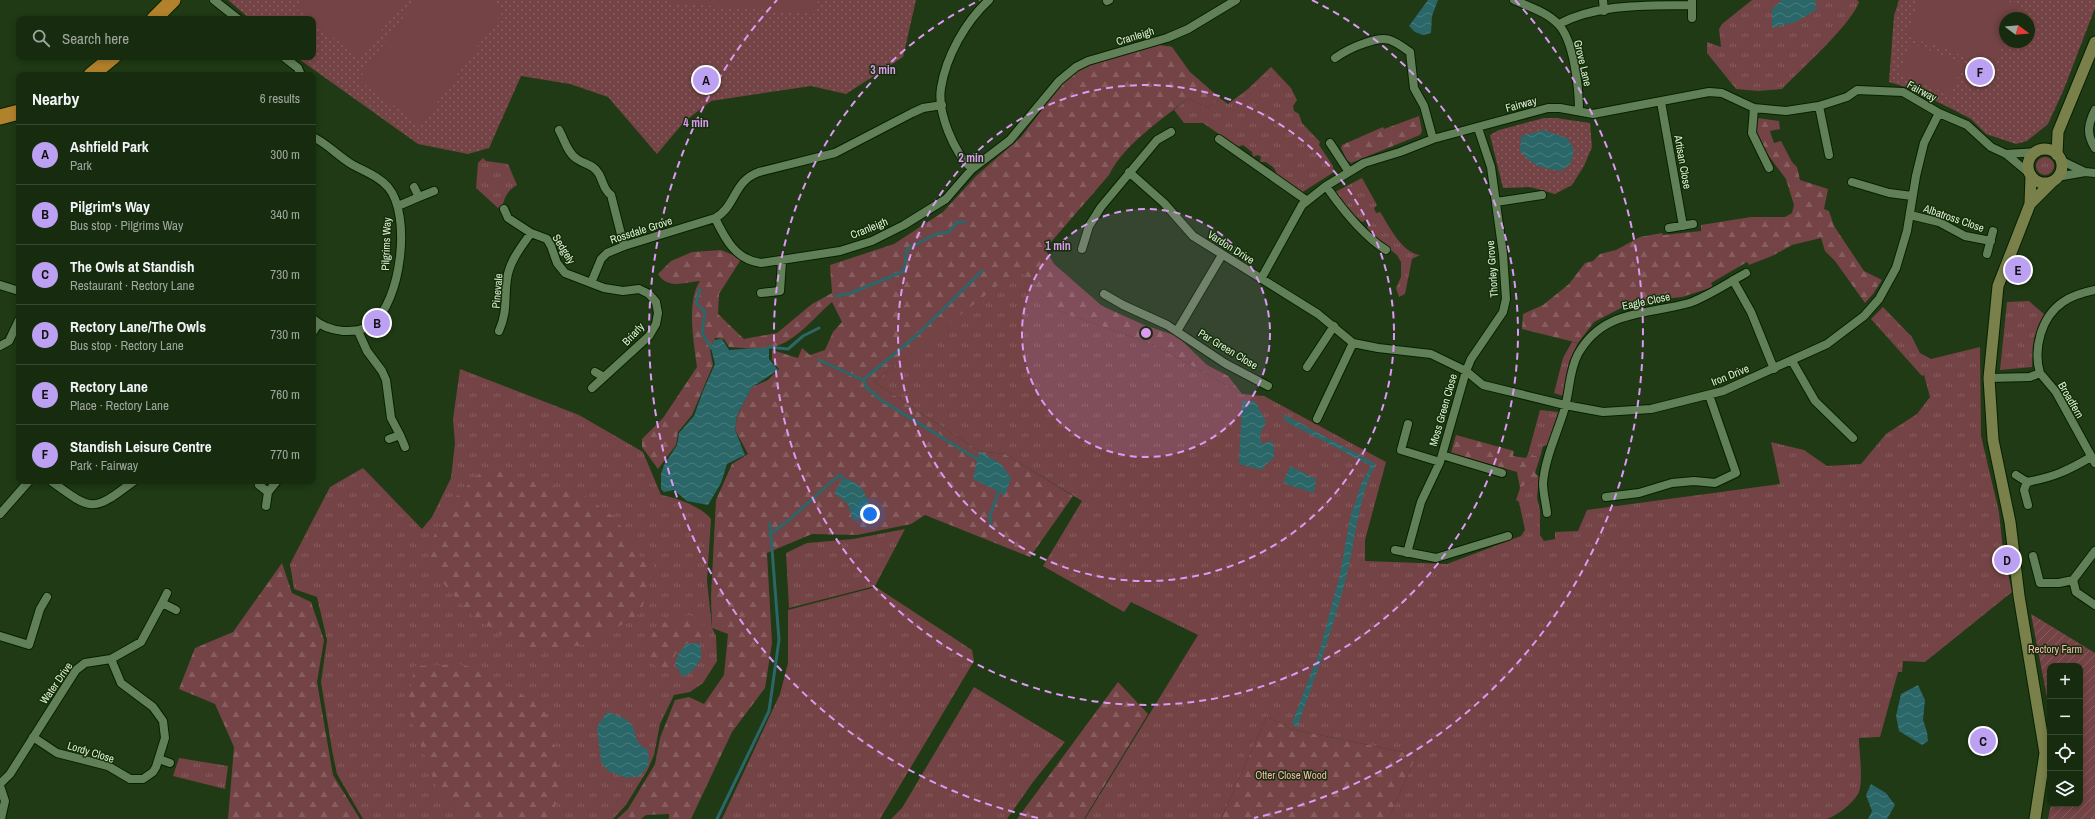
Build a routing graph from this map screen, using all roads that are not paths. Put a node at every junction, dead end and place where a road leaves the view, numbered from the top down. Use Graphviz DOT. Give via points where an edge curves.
graph roads {
  1 [pos="173,0"];
  2 [pos="214,0"];
  3 [pos="989,0"];
  4 [pos="1236,0"];
  5 [pos="1514,0"];
  6 [pos="1603,0"];
  7 [pos="1692,3"];
  8 [pos="1604,11"];
  9 [pos="157,16"];
  10 [pos="234,16"];
  11 [pos="1692,18"];
  12 [pos="1559,24"];
  13 [pos="2095,42"];
  14 [pos="1335,58"];
  15 [pos="109,60"];
  16 [pos="288,60"];
  17 [pos="95,72"];
  18 [pos="300,72"];
  19 [pos="1661,102"];
  20 [pos="942,105"];
  21 [pos="1819,106"];
  22 [pos="1754,108"];
  23 [pos="1579,110"];
  24 [pos="2095,110"];
  25 [pos="16,113"];
  26 [pos="1939,113"];
  27 [pos="0,117"];
  28 [pos="1478,128"];
  29 [pos="559,130"];
  30 [pos="1171,132"];
  31 [pos="2058,132"];
  32 [pos="316,138"];
  33 [pos="1219,139"];
  34 [pos="1433,139"];
  35 [pos="1330,143"];
  36 [pos="2095,148"];
  37 [pos="2038,151"];
  38 [pos="2006,154"];
  39 [pos="1829,155"];
  40 [pos="2059,158"];
  41 [pos="1769,168"];
  42 [pos="972,169"];
  43 [pos="1129,172"];
  44 [pos="1349,172"];
  45 [pos="2085,172"];
  46 [pos="2095,173"];
  47 [pos="2031,175"];
  48 [pos="2055,179"];
  49 [pos="1852,182"];
  50 [pos="1326,186"];
  51 [pos="414,187"];
  52 [pos="434,191"];
  53 [pos="1542,195"];
  54 [pos="1912,196"];
  55 [pos="419,197"];
  56 [pos="1306,200"];
  57 [pos="1496,202"];
  58 [pos="2030,204"];
  59 [pos="398,206"];
  60 [pos="504,209"];
  61 [pos="1910,215"];
  62 [pos="715,218"];
  63 [pos="1693,224"];
  64 [pos="1683,226"];
  65 [pos="1669,228"];
  66 [pos="1993,231"];
  67 [pos="531,233"];
  68 [pos="1991,242"];
  69 [pos="624,246"];
  70 [pos="1082,249"];
  71 [pos="1386,250"];
  72 [pos="1222,254"];
  73 [pos="1987,254"];
  74 [pos="782,261"];
  75 [pos="1746,273"];
  76 [pos="1261,279"];
  77 [pos="1733,280"];
  78 [pos="591,283"];
  79 [pos="0,285"];
  80 [pos="16,290"];
  81 [pos="2095,290"];
  82 [pos="761,293"];
  83 [pos="1104,294"];
  84 [pos="316,321"];
  85 [pos="16,326"];
  86 [pos="1334,326"];
  87 [pos="358,331"];
  88 [pos="500,331"];
  89 [pos="1177,331"];
  90 [pos="1354,343"];
  91 [pos="0,346"];
  92 [pos="1792,361"];
  93 [pos="1307,367"];
  94 [pos="1774,369"];
  95 [pos="1466,371"];
  96 [pos="595,372"];
  97 [pos="2040,373"];
  98 [pos="604,378"];
  99 [pos="1989,378"];
  100 [pos="1268,386"];
  101 [pos="592,388"];
  102 [pos="1709,395"];
  103 [pos="1565,405"];
  104 [pos="1317,419"];
  105 [pos="1408,424"];
  106 [pos="400,435"];
  107 [pos="1853,438"];
  108 [pos="389,439"];
  109 [pos="405,447"];
  110 [pos="1441,459"];
  111 [pos="2093,460"];
  112 [pos="1502,473"];
  113 [pos="2016,475"];
  114 [pos="2026,482"];
  115 [pos="26,484"];
  116 [pos="55,484"];
  117 [pos="130,484"];
  118 [pos="275,484"];
  119 [pos="259,485"];
  120 [pos="268,492"];
  121 [pos="1606,497"];
  122 [pos="266,506"];
  123 [pos="2028,506"];
  124 [pos="1547,513"];
  125 [pos="0,514"];
  126 [pos="1508,536"];
  127 [pos="1395,550"];
  128 [pos="2095,551"];
  129 [pos="1406,553"];
  130 [pos="2033,556"];
  131 [pos="2073,580"];
  132 [pos="166,593"];
  133 [pos="48,597"];
  134 [pos="162,602"];
  135 [pos="2095,605"];
  136 [pos="176,610"];
  137 [pos="0,636"];
  138 [pos="111,659"];
  139 [pos="33,737"];
  140 [pos="159,759"];
  141 [pos="170,763"];
  142 [pos="0,785"];
  143 [pos="1,818"];
  144 [pos="2035,819"];
  1 -- 9 [label="highway"];
  2 -- 10 [label="street"];
  3 -- 20 [label="street" via="967,24 959,38 943,78"];
  4 -- 42 [label="street, Cranleigh" via="1188,29 1167,38 1088,61 1076,67 1059,81 1017,134"];
  5 -- 12 [label="street, Grove Lane" via="1549,16"];
  6 -- 8 [label="street"];
  7 -- 8 [label="street" via="1631,6"];
  7 -- 11 [label="street"];
  8 -- 12 [label="street" via="1586,12"];
  12 -- 23 [label="street, Grove Lane" via="1568,41 1579,95"];
  13 -- 31 [label="main road"];
  14 -- 34 [label="street" via="1350,47 1376,38 1394,41 1410,52 1414,88 1424,106"];
  15 -- 17 [label="highway"];
  16 -- 18 [label="street"];
  19 -- 22 [label="street, Fairway" via="1709,92 1722,93"];
  19 -- 23 [label="street, Fairway" via="1593,114"];
  19 -- 64 [label="street, Artisan Close"];
  20 -- 42 [label="street" via="954,143 964,162"];
  20 -- 62 [label="street" via="922,108 835,153 753,174 742,182 726,209"];
  21 -- 22 [label="street, Fairway" via="1786,111"];
  21 -- 26 [label="street, Fairway" via="1847,97 1857,90 1880,90 1904,92"];
  21 -- 39 [label="street"];
  22 -- 41 [label="street" via="1752,133"];
  23 -- 28 [label="street, Fairway" via="1560,108 1533,111"];
  24 -- 36 [label="street" via="2088,130 2090,141"];
  25 -- 27 [label="highway"];
  26 -- 38 [label="street, Fairway" via="1968,125 1991,146"];
  26 -- 54 [label="street, Iron Drive" via="1924,143"];
  28 -- 34 [label="street, Fairway"];
  28 -- 57 [label="street, Thorley Grove" via="1491,167"];
  29 -- 69 [label="street" via="570,153 576,159 591,164 600,175 605,190 611,195"];
  30 -- 43 [label="street" via="1157,140"];
  31 -- 37 [label="main road"];
  31 -- 40 [label="main road"];
  32 -- 59 [label="street, Pilgrims Way" via="352,164 371,172 389,188"];
  33 -- 56 [label="street"];
  34 -- 44 [label="street, Fairway" via="1364,163"];
  35 -- 44 [label="street"];
  37 -- 38 [label="street"];
  37 -- 40 [label="main road" via="2049,150"];
  37 -- 47 [label="main road" via="2030,159 2028,169"];
  38 -- 47 [label="street, Fairway"];
  40 -- 45 [label="street"];
  40 -- 48 [label="main road" via="2061,169"];
  42 -- 74 [label="street, Cranleigh" via="946,199 884,235 840,250"];
  43 -- 70 [label="street" via="1089,226"];
  43 -- 72 [label="street, Vardon Drive" via="1164,203 1193,236"];
  44 -- 50 [label="street, Fairway"];
  45 -- 46 [label="street"];
  45 -- 48 [label="street"];
  47 -- 48 [label="main road" via="2039,182"];
  47 -- 58 [label="main road"];
  48 -- 58 [label="main road"];
  49 -- 54 [label="street" via="1889,193"];
  50 -- 56 [label="street, Fairway"];
  50 -- 71 [label="street" via="1340,207"];
  51 -- 55 [label="street"];
  52 -- 55 [label="street"];
  53 -- 57 [label="street"];
  54 -- 61 [label="street, Iron Drive"];
  55 -- 59 [label="street"];
  56 -- 76 [label="street, Fairway"];
  57 -- 95 [label="street, Thorley Grove" via="1506,299 1503,312 1471,359"];
  58 -- 99 [label="main road" via="1998,286"];
  59 -- 87 [label="street, Pilgrims Way" via="399,260 395,287 386,307 372,324"];
  60 -- 67 [label="street, Sedgely" via="505,220"];
  61 -- 68 [label="street, Albatross Close" via="1939,222 1965,236"];
  61 -- 92 [label="street, Iron Drive" via="1896,268 1879,299 1845,332"];
  62 -- 69 [label="street, Rossdale Grove"];
  62 -- 74 [label="street, Cranleigh" via="730,246 749,260 761,264"];
  63 -- 64 [label="street"];
  64 -- 65 [label="street"];
  66 -- 68 [label="street, Albatross Close"];
  67 -- 78 [label="street, Sedgely" via="542,236 549,242 562,270"];
  67 -- 88 [label="street, Pinevale" via="510,266 506,315"];
  68 -- 73 [label="street, Albatross Close"];
  69 -- 78 [label="street, Rossdale Grove" via="607,253 601,259"];
  72 -- 76 [label="street, Vardon Drive"];
  72 -- 89 [label="street"];
  74 -- 82 [label="street" via="780,291"];
  75 -- 77 [label="street, Eagle Close"];
  76 -- 86 [label="street, Vardon Drive"];
  77 -- 94 [label="street" via="1751,312"];
  77 -- 103 [label="street, Eagle Close" via="1691,302 1626,315 1604,325 1586,343 1573,364"];
  78 -- 98 [label="street, Briarly" via="612,290 639,289 649,294 656,302 658,314 649,336"];
  79 -- 80 [label="street"];
  81 -- 97 [label="street" via="2063,302 2051,313 2038,340 2037,363"];
  83 -- 89 [label="street, Par Green Close"];
  84 -- 87 [label="street" via="336,330"];
  85 -- 91 [label="street" via="9,341"];
  86 -- 90 [label="street, Vardon Drive"];
  86 -- 93 [label="street"];
  87 -- 106 [label="street" via="367,351 382,370 386,380 391,418"];
  89 -- 100 [label="street, Par Green Close" via="1226,364"];
  90 -- 95 [label="street, Vardon Drive" via="1431,354"];
  90 -- 104 [label="street"];
  92 -- 94 [label="street, Iron Drive"];
  92 -- 107 [label="street" via="1815,401"];
  94 -- 102 [label="street, Iron Drive"];
  95 -- 103 [label="street, Iron Drive" via="1483,385"];
  95 -- 110 [label="street, Moss Green Close"];
  96 -- 98 [label="street"];
  97 -- 99 [label="street" via="2030,377"];
  97 -- 111 [label="street, Broadfern" via="2056,392"];
  98 -- 101 [label="street, Briarly"];
  99 -- 144 [label="main road" via="1993,440 2010,522 2019,596 2045,753"];
  102 -- 103 [label="street, Iron Drive" via="1644,409 1602,412"];
  102 -- 121 [label="street" via="1736,473 1715,483 1672,483 1639,493"];
  103 -- 124 [label="street, Eagle Close" via="1543,484"];
  105 -- 110 [label="street, Moss Green Close" via="1401,450"];
  106 -- 108 [label="street"];
  106 -- 109 [label="street"];
  110 -- 112 [label="street, Moss Green Close"];
  110 -- 129 [label="street, Moss Green Close" via="1421,502"];
  111 -- 114 [label="street" via="2066,472"];
  113 -- 114 [label="street"];
  114 -- 123 [label="street" via="2024,490"];
  115 -- 125 [label="street"];
  116 -- 117 [label="street" via="79,501 91,505 106,502"];
  118 -- 120 [label="street"];
  119 -- 120 [label="street"];
  120 -- 122 [label="street"];
  126 -- 129 [label="street" via="1436,558"];
  127 -- 129 [label="street"];
  128 -- 131 [label="street"];
  130 -- 131 [label="street" via="2040,583"];
  131 -- 135 [label="street" via="2076,592"];
  132 -- 134 [label="street, Water Drive"];
  133 -- 137 [label="street" via="40,609 29,645"];
  134 -- 136 [label="street"];
  134 -- 138 [label="street, Water Drive" via="141,642"];
  138 -- 139 [label="street, Water Drive" via="85,663 76,670"];
  138 -- 140 [label="street, Lordy Close" via="121,683 153,707 163,721 165,738"];
  139 -- 140 [label="street, Lordy Close" via="57,753 108,766 130,779 137,780 148,776 156,768"];
  139 -- 142 [label="street, Water Drive" via="10,774"];
  140 -- 141 [label="street"];
  142 -- 143 [label="street" via="5,802"];
}
